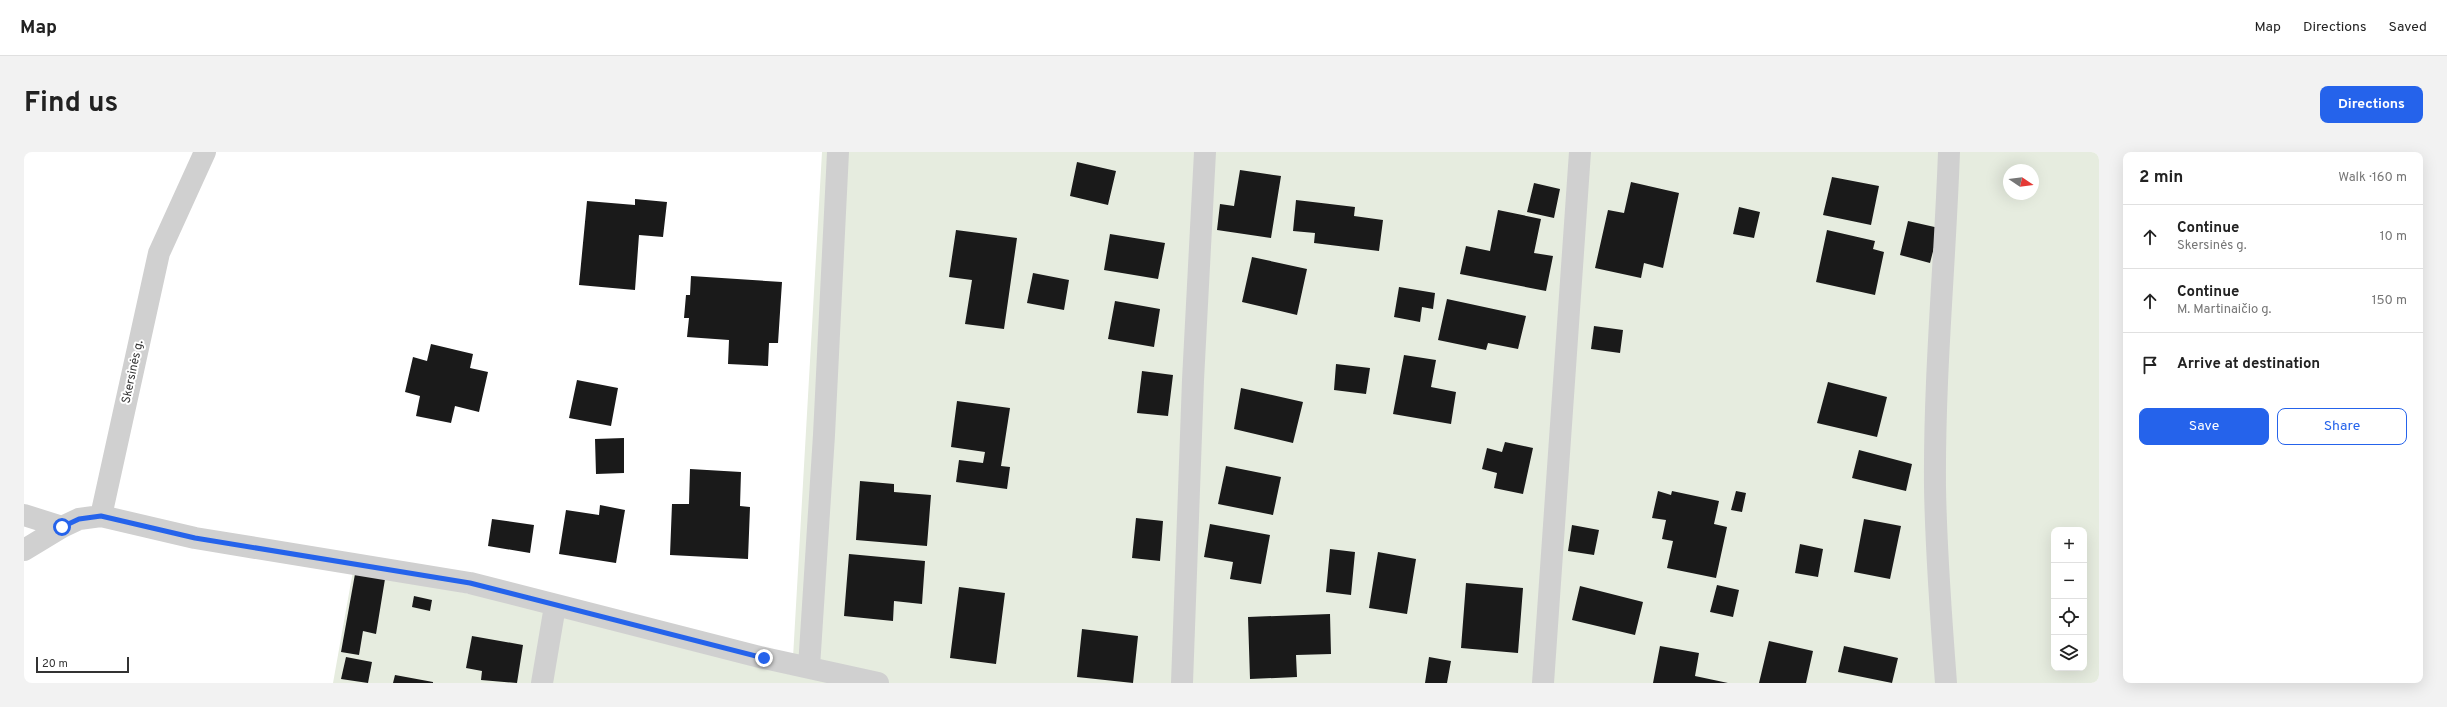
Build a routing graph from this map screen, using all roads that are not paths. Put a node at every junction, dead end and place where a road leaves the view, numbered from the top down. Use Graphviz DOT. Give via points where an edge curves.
graph roads {
  1 [pos="205,152"];
  2 [pos="838,152"];
  3 [pos="1205,152"];
  4 [pos="1580,152"];
  5 [pos="1949,152"];
  6 [pos="24,515"];
  7 [pos="101,516"];
  8 [pos="62,527"];
  9 [pos="24,550"];
  10 [pos="555,606"];
  11 [pos="809,667"];
  12 [pos="542,683"];
  13 [pos="878,683"];
  14 [pos="1182,683"];
  15 [pos="1543,683"];
  16 [pos="1946,683"];
  1 -- 7 [label="street, Skersinės g." via="159,253"];
  2 -- 11 [label="street"];
  3 -- 14 [label="street" via="1193,380"];
  4 -- 15 [label="street"];
  5 -- 16 [label="street" via="1938,352 1935,487 1939,594"];
  6 -- 8 [label="street"];
  7 -- 8 [label="street" via="79,519"];
  7 -- 10 [label="street" via="195,538 470,583"];
  8 -- 9 [label="street"];
  10 -- 11 [label="street"];
  10 -- 12 [label="street"];
  11 -- 13 [label="street"];
}
